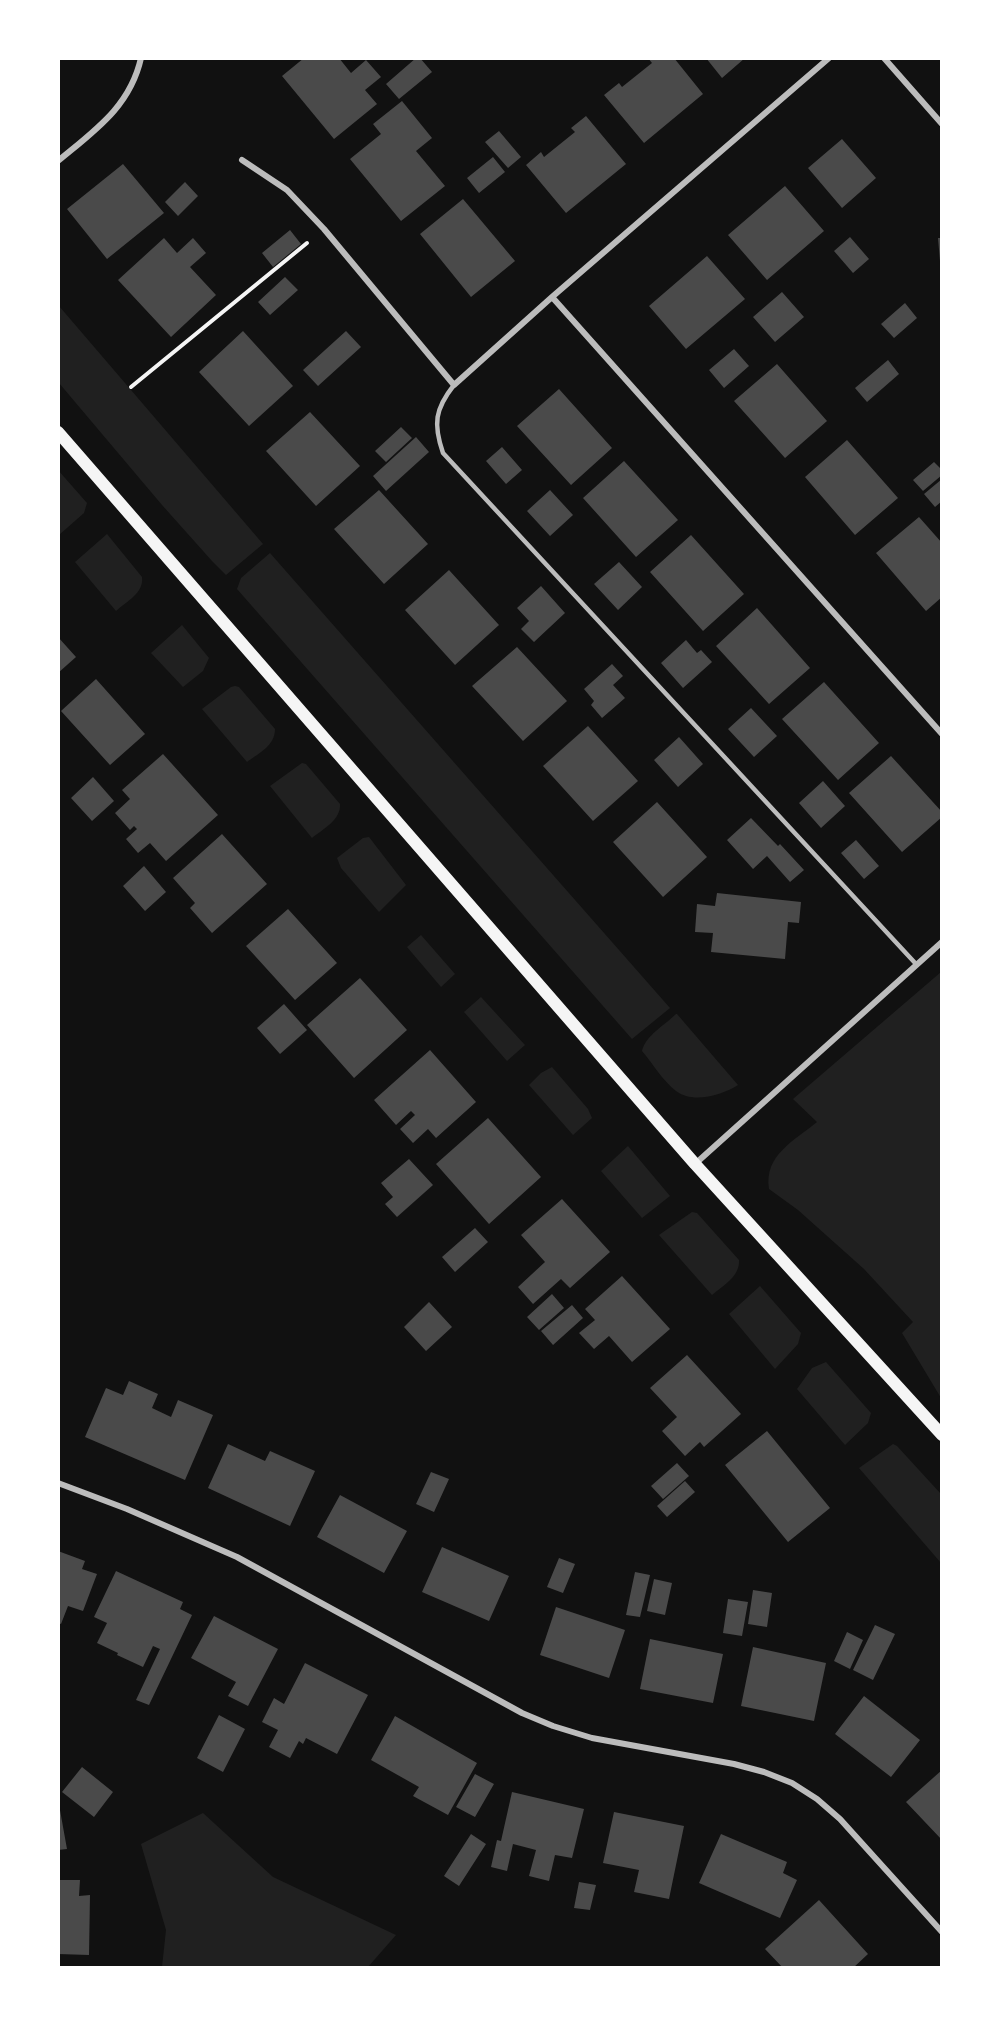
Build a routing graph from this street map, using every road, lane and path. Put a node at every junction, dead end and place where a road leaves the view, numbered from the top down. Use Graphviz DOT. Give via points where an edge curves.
graph roads {
  1 [pos="141,58"];
  2 [pos="829,58"];
  3 [pos="884,58"];
  4 [pos="942,124"];
  5 [pos="242,160"];
  6 [pos="58,161"];
  7 [pos="324,229"];
  8 [pos="552,297"];
  9 [pos="454,385"];
  10 [pos="131,387"];
  11 [pos="58,432"];
  12 [pos="942,735"];
  13 [pos="942,942"];
  14 [pos="916,964"];
  15 [pos="695,1164"];
  16 [pos="942,1435"];
  17 [pos="58,1483"];
  18 [pos="942,1932"];
  1 -- 6 [label="street" via="131,87 116,111"];
  2 -- 8 [label="street"];
  3 -- 4 [label="street"];
  5 -- 7 [label="street" via="287,190"];
  7 -- 9 [label="street"];
  7 -- 10 [label="path"];
  8 -- 9 [label="street"];
  8 -- 12 [label="street"];
  9 -- 14 [label="lane" via="443,399 437,417 443,453"];
  11 -- 15 [label="main road"];
  13 -- 14 [label="street"];
  14 -- 15 [label="street"];
  15 -- 16 [label="main road"];
  17 -- 18 [label="street" via="237,1557 522,1713 592,1738 734,1764 792,1783 840,1819"];
}
